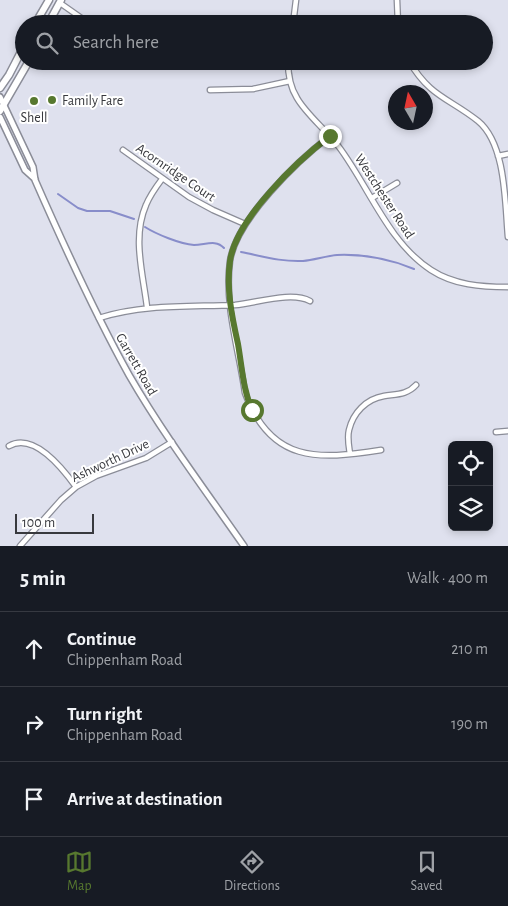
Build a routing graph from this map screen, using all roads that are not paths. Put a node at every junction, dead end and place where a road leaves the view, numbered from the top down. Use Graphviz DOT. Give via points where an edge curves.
graph roads {
  1 [pos="49,0"];
  2 [pos="296,0"];
  3 [pos="397,0"];
  4 [pos="60,2"];
  5 [pos="40,15"];
  6 [pos="53,15"];
  7 [pos="78,15"];
  8 [pos="294,15"];
  9 [pos="398,15"];
  10 [pos="15,64"];
  11 [pos="23,70"];
  12 [pos="289,70"];
  13 [pos="414,70"];
  14 [pos="290,81"];
  15 [pos="0,88"];
  16 [pos="210,90"];
  17 [pos="0,97"];
  18 [pos="2,108"];
  19 [pos="0,117"];
  20 [pos="330,136"];
  21 [pos="123,150"];
  22 [pos="508,154"];
  23 [pos="498,156"];
  24 [pos="162,179"];
  25 [pos="35,180"];
  26 [pos="396,183"];
  27 [pos="372,198"];
  28 [pos="245,224"];
  29 [pos="508,237"];
  30 [pos="508,287"];
  31 [pos="310,301"];
  32 [pos="230,305"];
  33 [pos="147,307"];
  34 [pos="99,318"];
  35 [pos="416,385"];
  36 [pos="508,431"];
  37 [pos="496,432"];
  38 [pos="172,442"];
  39 [pos="9,446"];
  40 [pos="381,450"];
  41 [pos="350,454"];
  42 [pos="76,487"];
  43 [pos="20,546"];
  44 [pos="244,546"];
  1 -- 5 [label="main road"];
  2 -- 8 [label="street"];
  3 -- 9 [label="street"];
  4 -- 6 [label="main road"];
  4 -- 7 [label="street"];
  10 -- 15 [label="main road"];
  11 -- 18 [label="main road"];
  12 -- 14 [label="street, Westchester Road"];
  13 -- 23 [label="street" via="429,88 484,128"];
  14 -- 16 [label="street" via="253,89"];
  14 -- 20 [label="street, Westchester Road" via="301,104"];
  17 -- 18 [label="street, Garrett Road"];
  18 -- 25 [label="street, Garrett Road" via="33,167"];
  19 -- 25 [label="street, Garrett Road" via="25,170"];
  20 -- 27 [label="street, Westchester Road"];
  20 -- 28 [label="street" via="299,162"];
  21 -- 24 [label="street, Acornridge Court"];
  22 -- 23 [label="street"];
  23 -- 29 [label="street"];
  24 -- 28 [label="street, Acornridge Court" via="203,205"];
  24 -- 33 [label="street" via="146,205 139,228 138,243"];
  25 -- 34 [label="street, Garrett Road"];
  26 -- 27 [label="street"];
  27 -- 30 [label="street, Westchester Road" via="403,246 430,269 469,285"];
  28 -- 32 [label="street" via="230,261"];
  31 -- 32 [label="street" via="298,296"];
  32 -- 33 [label="street"];
  32 -- 41 [label="street" via="245,393 267,432 303,453"];
  33 -- 34 [label="street"];
  34 -- 38 [label="street, Garrett Road"];
  35 -- 41 [label="street" via="407,392 364,404 349,430"];
  36 -- 37 [label="street"];
  38 -- 42 [label="street, Ashworth Drive" via="146,458 96,476"];
  38 -- 44 [label="street, Garrett Road"];
  39 -- 42 [label="street" via="25,443 43,452 59,464"];
  40 -- 41 [label="street"];
  42 -- 43 [label="street, Ashworth Drive"];
}
